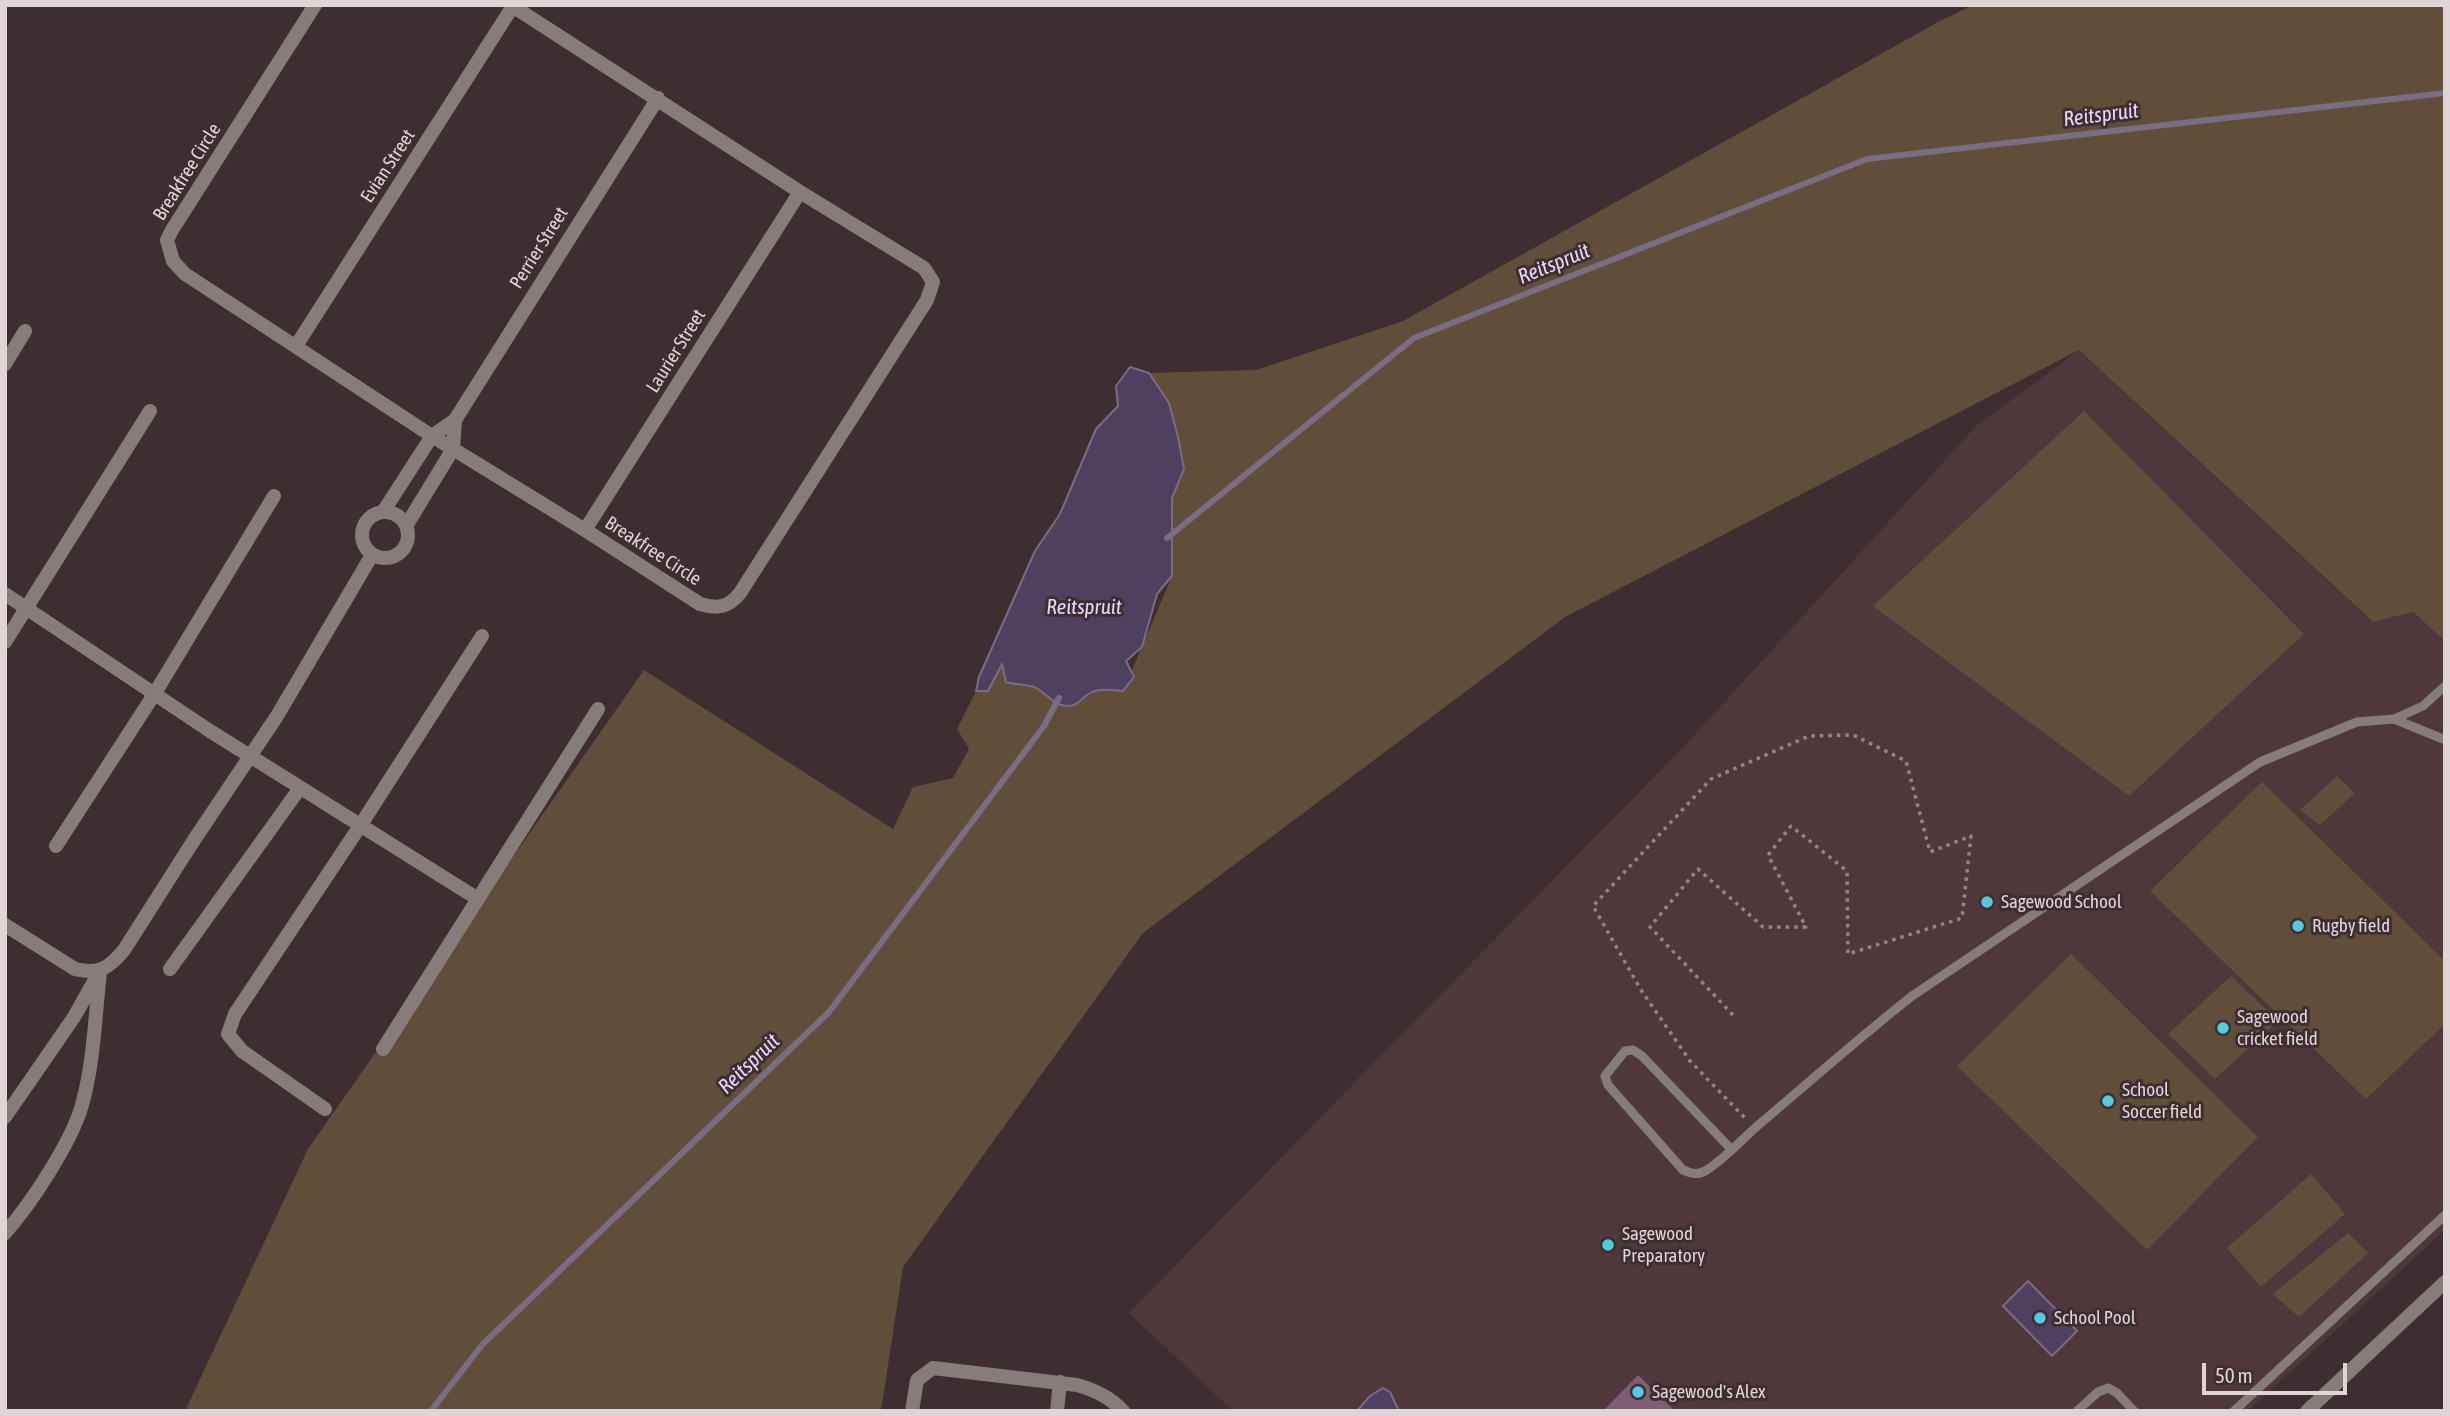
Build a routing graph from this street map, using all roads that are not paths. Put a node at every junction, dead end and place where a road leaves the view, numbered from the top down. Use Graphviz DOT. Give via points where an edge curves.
graph roads {
  1 [pos="315,5"];
  2 [pos="512,6"];
  3 [pos="658,98"];
  4 [pos="800,192"];
  5 [pos="25,331"];
  6 [pos="296,346"];
  7 [pos="5,364"];
  8 [pos="150,411"];
  9 [pos="455,420"];
  10 [pos="432,436"];
  11 [pos="453,449"];
  12 [pos="274,496"];
  13 [pos="383,512"];
  14 [pos="406,526"];
  15 [pos="585,530"];
  16 [pos="372,555"];
  17 [pos="5,593"];
  18 [pos="27,608"];
  19 [pos="482,636"];
  20 [pos="5,642"];
  21 [pos="2445,686"];
  22 [pos="155,693"];
  23 [pos="598,709"];
  24 [pos="2394,719"];
  25 [pos="2444,739"];
  26 [pos="252,755"];
  27 [pos="300,788"];
  28 [pos="360,826"];
  29 [pos="56,846"];
  30 [pos="478,899"];
  31 [pos="5,925"];
  32 [pos="170,969"];
  33 [pos="100,972"];
  34 [pos="383,1049"];
  35 [pos="325,1109"];
  36 [pos="5,1117"];
  37 [pos="1731,1149"];
  38 [pos="2445,1215"];
  39 [pos="5,1233"];
  40 [pos="2445,1282"];
  41 [pos="1060,1382"];
  42 [pos="912,1411"];
  43 [pos="1057,1411"];
  44 [pos="1123,1411"];
  45 [pos="2077,1411"];
  46 [pos="2134,1411"];
  47 [pos="2234,1411"];
  48 [pos="2307,1411"];
  1 -- 6 [label="street, Breakfree Circle" via="167,240 173,261 185,274"];
  2 -- 3 [label="street, Breakfree Circle"];
  2 -- 6 [label="street, Evian Street"];
  3 -- 4 [label="street, Breakfree Circle"];
  3 -- 9 [label="street, Perrier Street"];
  4 -- 15 [label="street, Laurier Street"];
  4 -- 15 [label="street, Breakfree Circle" via="924,268 933,282 913,322 740,593 727,606 700,604"];
  5 -- 7 [label="street"];
  6 -- 10 [label="street, Breakfree Circle"];
  8 -- 18 [label="street"];
  9 -- 10 [label="street, Perrier Street"];
  9 -- 11 [label="street, Perrier Street"];
  10 -- 11 [label="street, Breakfree Circle"];
  10 -- 13 [label="street, Perrier Street"];
  11 -- 14 [label="street, Perrier Street"];
  11 -- 15 [label="street, Breakfree Circle"];
  12 -- 22 [label="street"];
  13 -- 14 [label="street" via="397,515"];
  13 -- 16 [label="street" via="369,518 362,533"];
  14 -- 16 [label="street" via="408,540 400,552 387,558"];
  16 -- 26 [label="street"];
  17 -- 18 [label="street"];
  18 -- 20 [label="street"];
  18 -- 22 [label="street"];
  19 -- 28 [label="street"];
  21 -- 24 [label="lane" via="2423,706"];
  22 -- 26 [label="street"];
  22 -- 29 [label="street"];
  23 -- 30 [label="street"];
  24 -- 25 [label="lane"];
  24 -- 37 [label="lane" via="2357,722 2260,762 1912,996"];
  26 -- 27 [label="street"];
  26 -- 33 [label="street" via="124,950"];
  27 -- 28 [label="street"];
  27 -- 32 [label="street"];
  28 -- 30 [label="street"];
  28 -- 35 [label="street" via="235,1014 228,1034 243,1051"];
  30 -- 34 [label="street"];
  31 -- 33 [label="street" via="75,969"];
  33 -- 36 [label="street"];
  33 -- 39 [label="street" via="90,1069 74,1129"];
  37 -- 37 [label="lane" via="1704,1172 1683,1170 1605,1076 1625,1051 1642,1056"];
  38 -- 47 [label="lane"];
  40 -- 48 [label="street"];
  41 -- 42 [label="street" via="933,1368 917,1380"];
  41 -- 43 [label="street"];
  41 -- 44 [label="street" via="1092,1389"];
  45 -- 46 [label="lane" via="2108,1388"];
}
